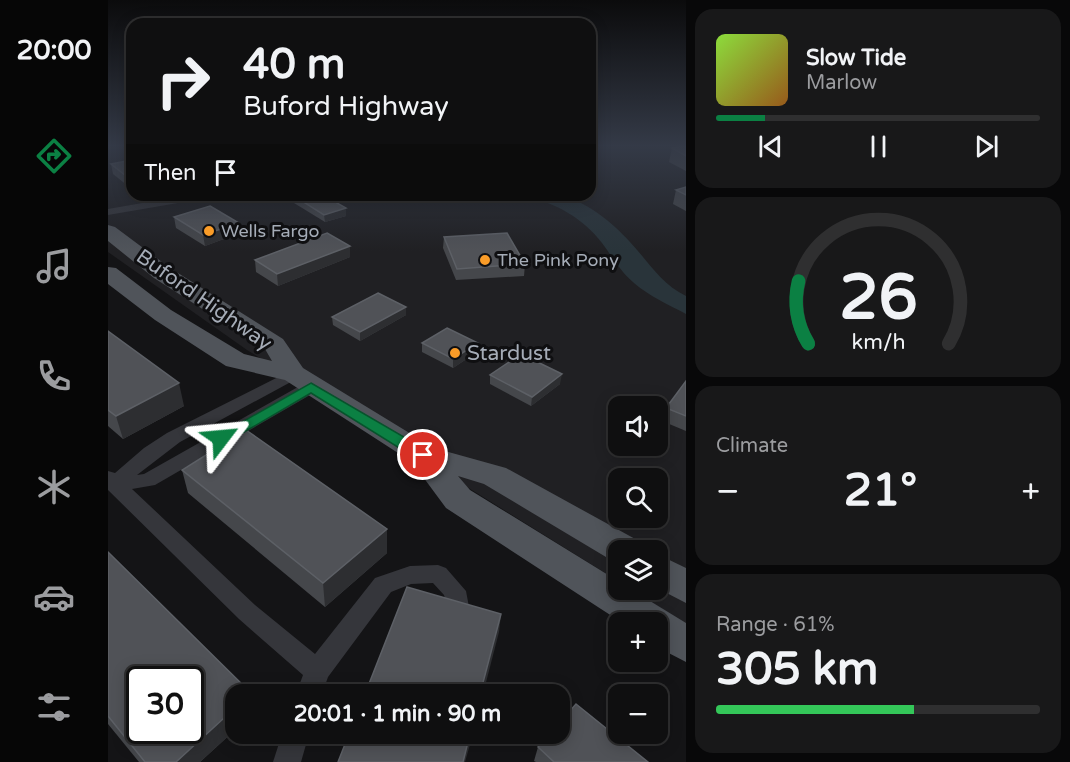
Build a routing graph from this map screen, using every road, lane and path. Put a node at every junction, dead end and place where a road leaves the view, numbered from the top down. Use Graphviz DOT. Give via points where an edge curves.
graph roads {
  1 [pos="172,201"];
  2 [pos="108,212"];
  3 [pos="108,231"];
  4 [pos="108,273"];
  5 [pos="302,381"];
  6 [pos="209,431"];
  7 [pos="423,455"];
  8 [pos="112,482"];
  9 [pos="608,541"];
  10 [pos="668,575"];
  11 [pos="686,586"];
  12 [pos="457,607"];
  13 [pos="636,612"];
  14 [pos="668,633"];
  15 [pos="686,644"];
  16 [pos="317,671"];
  17 [pos="312,684"];
  18 [pos="293,744"];
  19 [pos="287,762"];
  1 -- 2 [label="street"];
  3 -- 5 [label="main road, Buford Highway" via="162,273 274,344"];
  4 -- 5 [label="main road, Buford Highway" via="163,315 235,360"];
  5 -- 6 [label="street"];
  5 -- 6 [label="street"];
  5 -- 7 [label="main road, Buford Highway"];
  6 -- 8 [label="street" via="182,447 148,480"];
  7 -- 9 [label="main road, Buford Highway" via="495,476"];
  7 -- 13 [label="main road, Buford Highway" via="458,499"];
  8 -- 16 [label="street" via="247,612"];
  10 -- 11 [label="main road"];
  12 -- 16 [label="street" via="455,591 438,574 410,574 383,585"];
  14 -- 15 [label="main road"];
  16 -- 17 [label="street"];
  18 -- 19 [label="street"];
}
